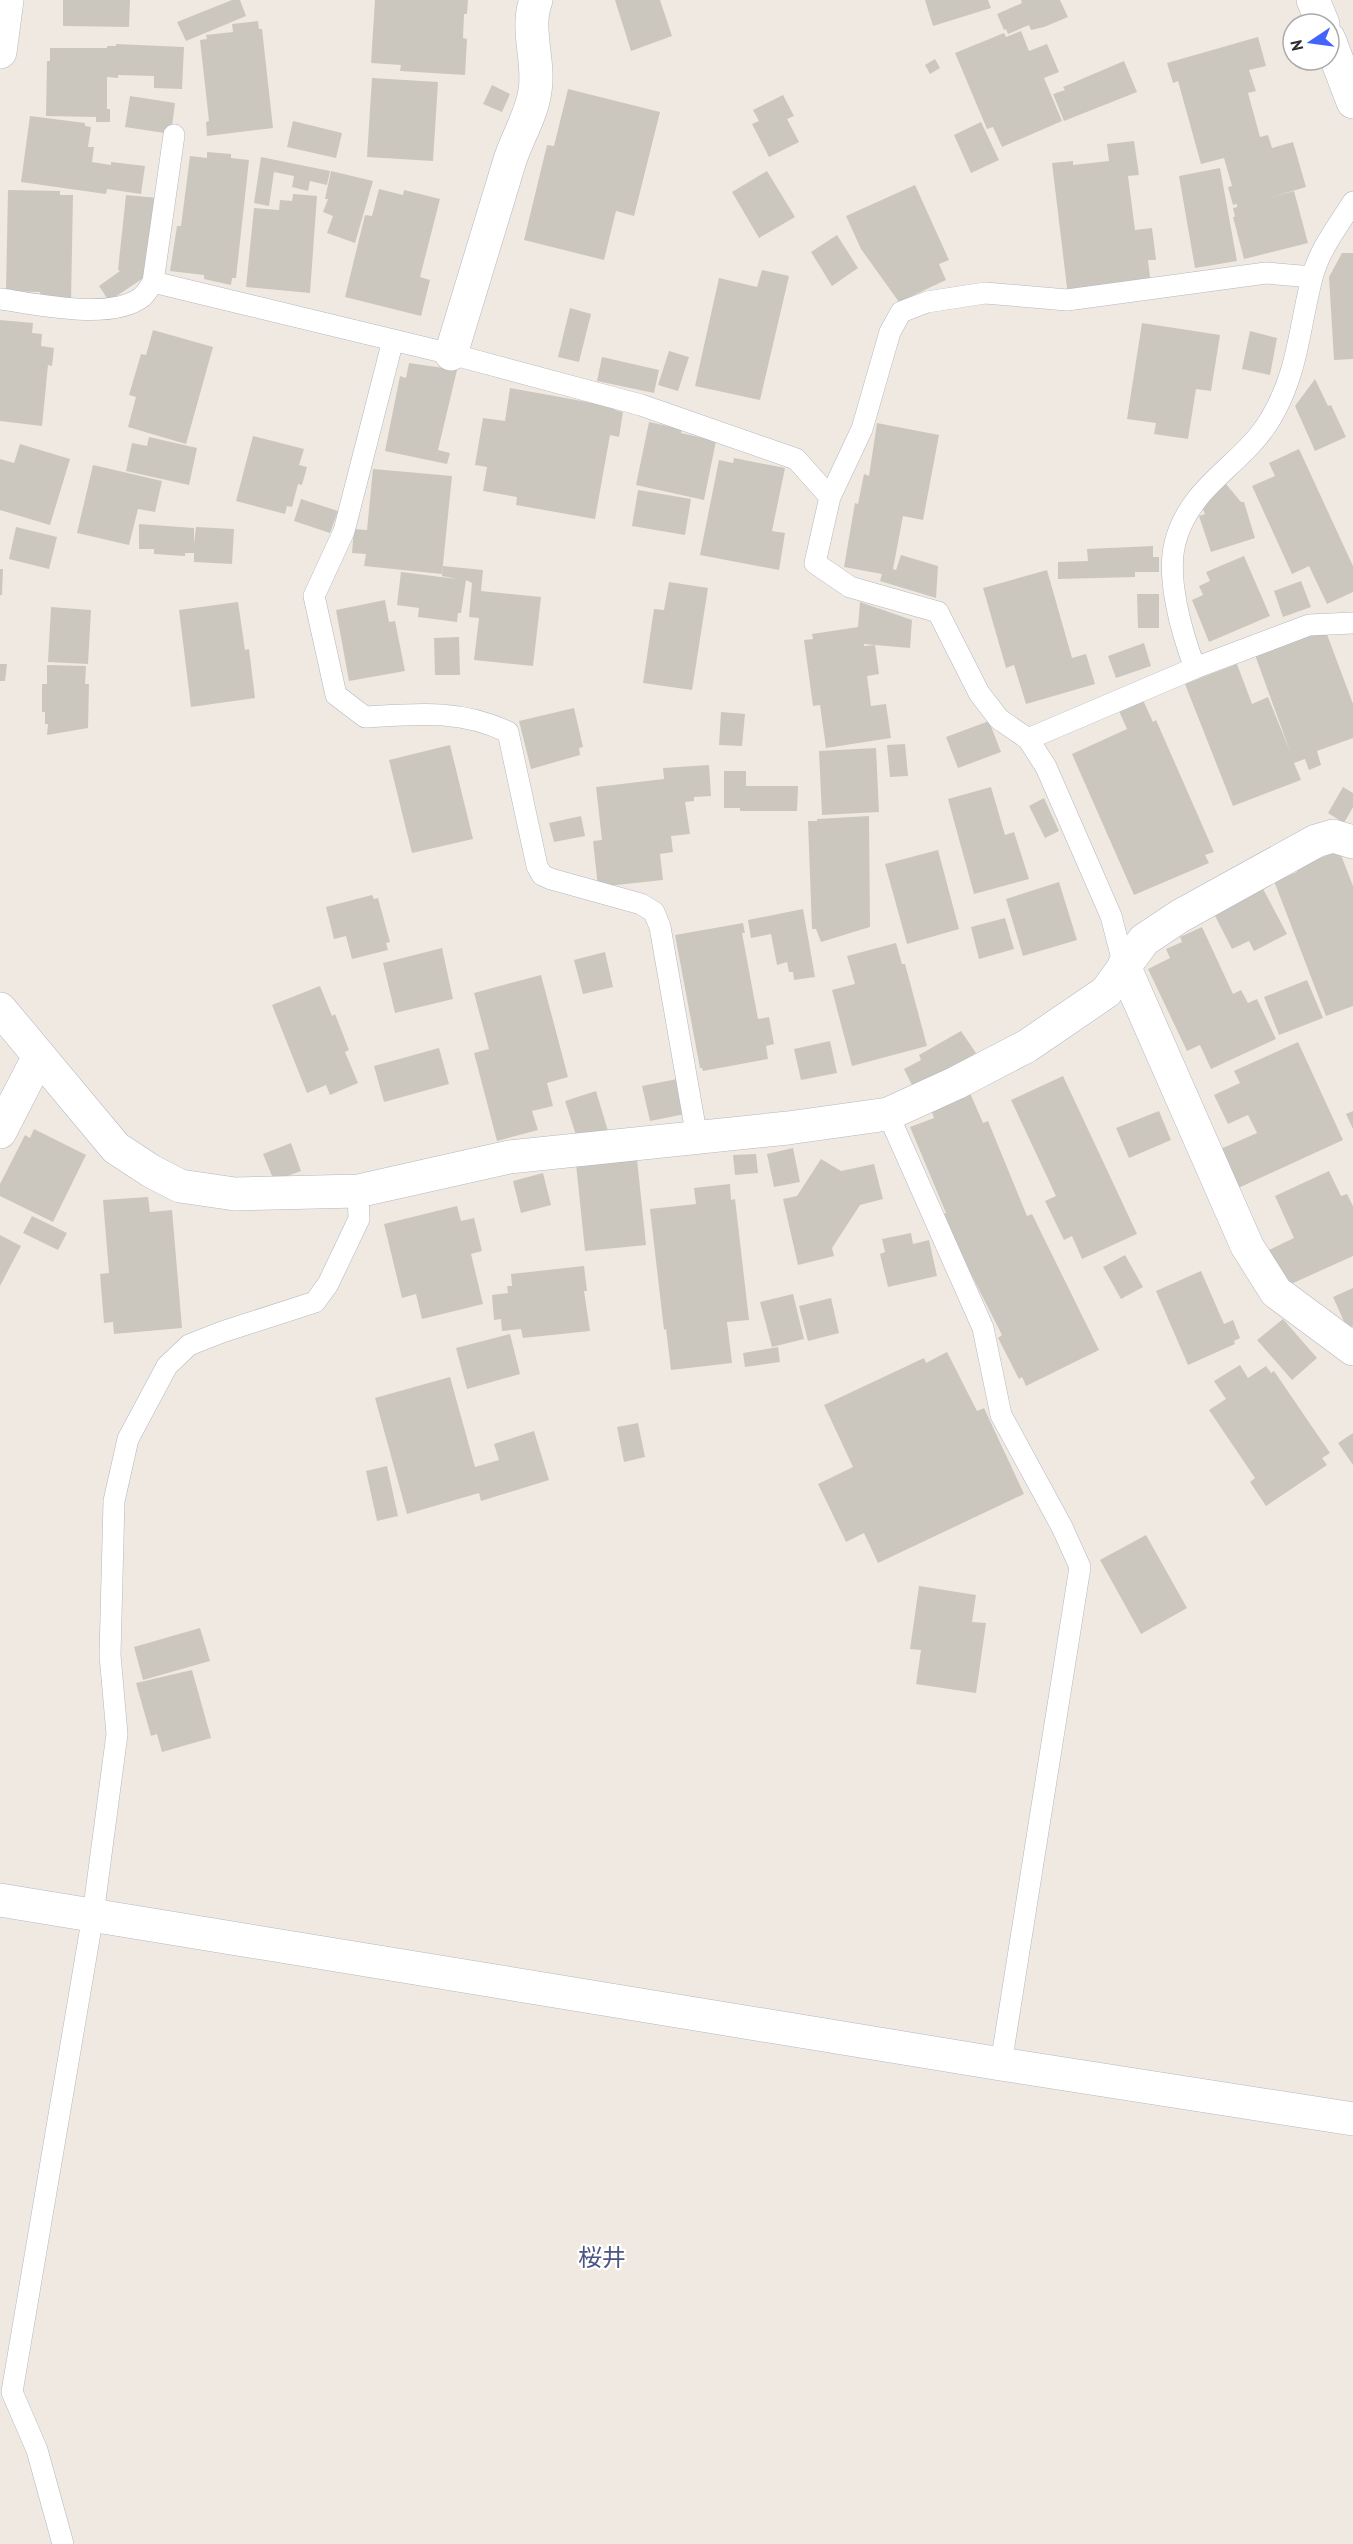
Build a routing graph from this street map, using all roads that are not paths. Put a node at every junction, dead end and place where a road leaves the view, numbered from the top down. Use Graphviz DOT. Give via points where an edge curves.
graph roads {
  1 [pos="7,0"];
  2 [pos="536,0"];
  3 [pos="0,52"];
  4 [pos="1341,70"];
  5 [pos="1353,102"];
  6 [pos="174,135"];
  7 [pos="1353,202"];
  8 [pos="1312,277"];
  9 [pos="153,282"];
  10 [pos="0,299"];
  11 [pos="393,340"];
  12 [pos="451,354"];
  13 [pos="830,497"];
  14 [pos="1353,623"];
  15 [pos="1195,668"];
  16 [pos="1028,739"];
  17 [pos="1353,842"];
  18 [pos="1124,966"];
  19 [pos="0,1009"];
  20 [pos="39,1056"];
  21 [pos="888,1114"];
  22 [pos="0,1132"];
  23 [pos="697,1138"];
  24 [pos="358,1191"];
  25 [pos="1353,1349"];
  26 [pos="0,1900"];
  27 [pos="93,1915"];
  28 [pos="1001,2064"];
  29 [pos="1353,2119"];
  30 [pos="6,2394"];
  31 [pos="63,2544"];
  1 -- 3 [label="street"];
  2 -- 12 [label="street" via="532,31 535,93 511,157"];
  4 -- 5 [label="street"];
  6 -- 9 [label="lane"];
  7 -- 8 [label="lane" via="1321,253"];
  8 -- 13 [label="lane" via="1266,273 1067,300 985,293 927,302 901,312 890,332 862,429"];
  8 -- 15 [label="lane" via="1294,369 1271,418 1248,450 1214,478 1188,510 1175,544 1173,577 1185,643"];
  9 -- 10 [label="lane" via="142,296 127,304 86,310"];
  9 -- 11 [label="lane"];
  11 -- 12 [label="lane"];
  11 -- 23 [label="lane" via="344,531 314,596 336,696 365,717 438,713 473,718 508,732 542,875 642,903 654,912 660,927"];
  12 -- 13 [label="lane" via="641,405 796,459"];
  13 -- 16 [label="lane" via="815,563 850,586 938,612 979,693 999,719"];
  14 -- 15 [label="lane" via="1309,625"];
  15 -- 16 [label="lane"];
  16 -- 18 [label="lane" via="1046,768 1111,916"];
  17 -- 18 [label="street" via="1333,836 1316,841 1180,916 1144,940"];
  18 -- 21 [label="street" via="1106,992 1027,1046"];
  18 -- 25 [label="street" via="1247,1245 1276,1292"];
  19 -- 20 [label="street"];
  20 -- 22 [label="street"];
  20 -- 24 [label="street" via="116,1148 180,1186 235,1194"];
  21 -- 23 [label="street"];
  21 -- 28 [label="lane" via="983,1328 1001,1415 1080,1568"];
  23 -- 24 [label="street" via="509,1157"];
  24 -- 27 [label="lane" via="359,1219 328,1284 315,1302 189,1346 167,1366 128,1439 114,1501 110,1654 117,1734"];
  26 -- 27 [label="street"];
  27 -- 28 [label="street"];
  27 -- 30 [label="lane"];
  28 -- 29 [label="street"];
  30 -- 31 [label="lane" via="37,2450"];
}
